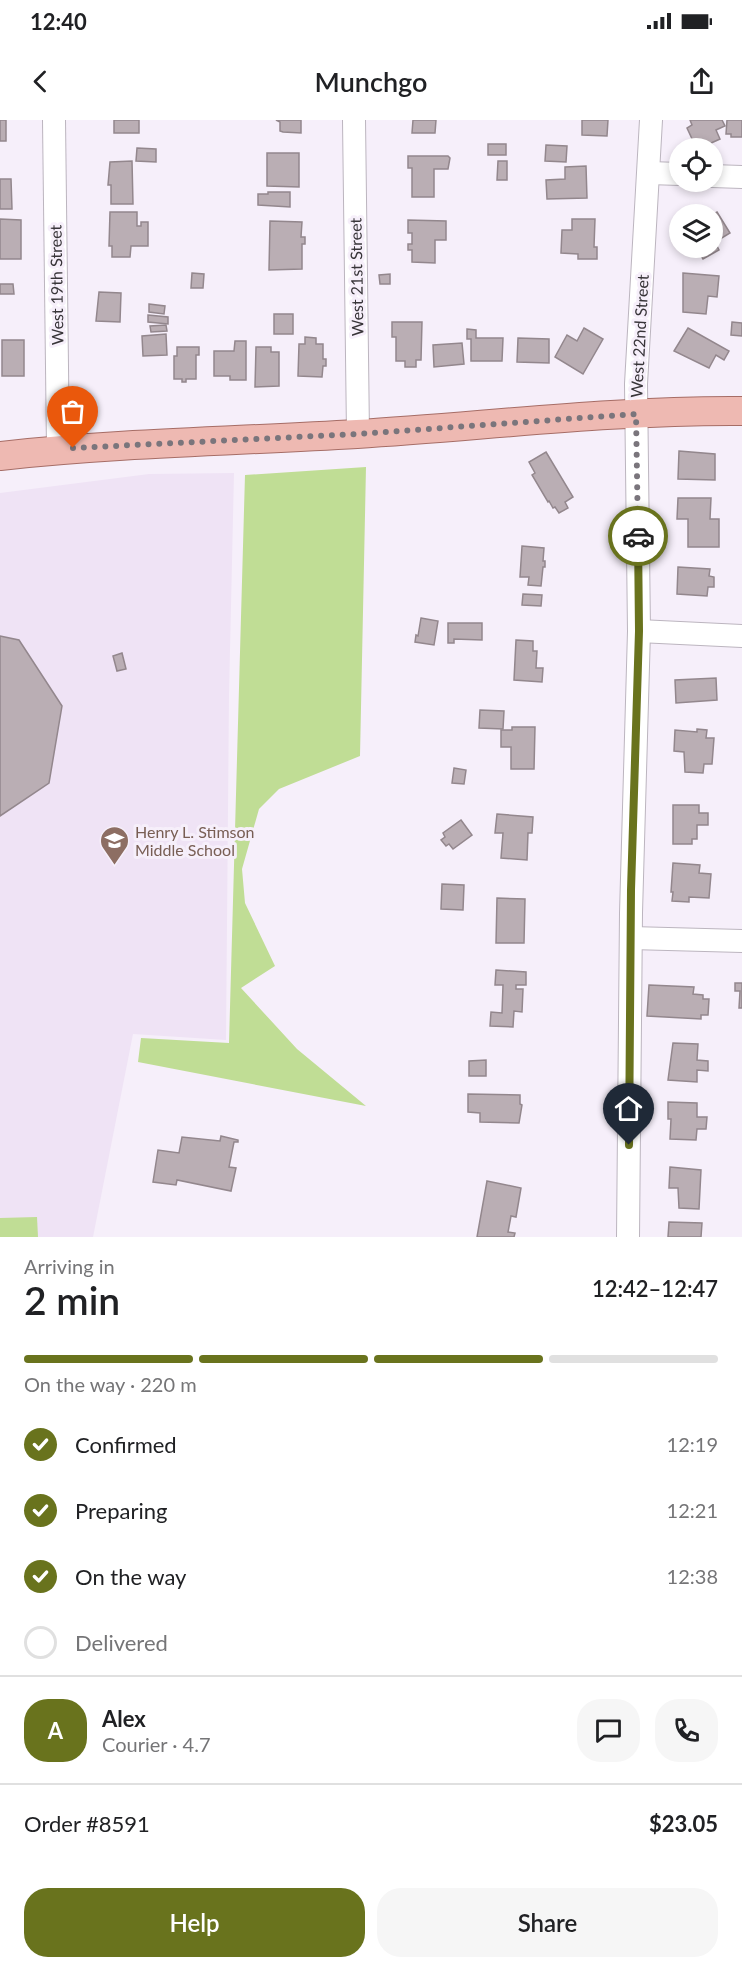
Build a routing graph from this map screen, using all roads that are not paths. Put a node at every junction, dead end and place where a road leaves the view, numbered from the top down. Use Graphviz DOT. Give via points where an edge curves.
graph roads {
  1 [pos="54,120"];
  2 [pos="354,120"];
  3 [pos="651,120"];
  4 [pos="649,173"];
  5 [pos="669,174"];
  6 [pos="723,176"];
  7 [pos="742,177"];
  8 [pos="742,411"];
  9 [pos="636,414"];
  10 [pos="358,434"];
  11 [pos="58,449"];
  12 [pos="0,456"];
  13 [pos="639,631"];
  14 [pos="742,636"];
  15 [pos="631,938"];
  16 [pos="742,941"];
  17 [pos="628,1237"];
  1 -- 11 [label="street, West 19th Street"];
  2 -- 10 [label="street, West 21st Street"];
  3 -- 4 [label="street, West 22nd Street"];
  4 -- 5 [label="street"];
  4 -- 9 [label="street, West 22nd Street"];
  6 -- 7 [label="street"];
  8 -- 9 [label="main road"];
  9 -- 10 [label="main road"];
  9 -- 13 [label="street, West 22nd Street"];
  10 -- 11 [label="main road"];
  11 -- 12 [label="main road"];
  13 -- 14 [label="street"];
  13 -- 15 [label="street, West 22nd Street"];
  15 -- 16 [label="street"];
  15 -- 17 [label="street, West 22nd Street"];
}
